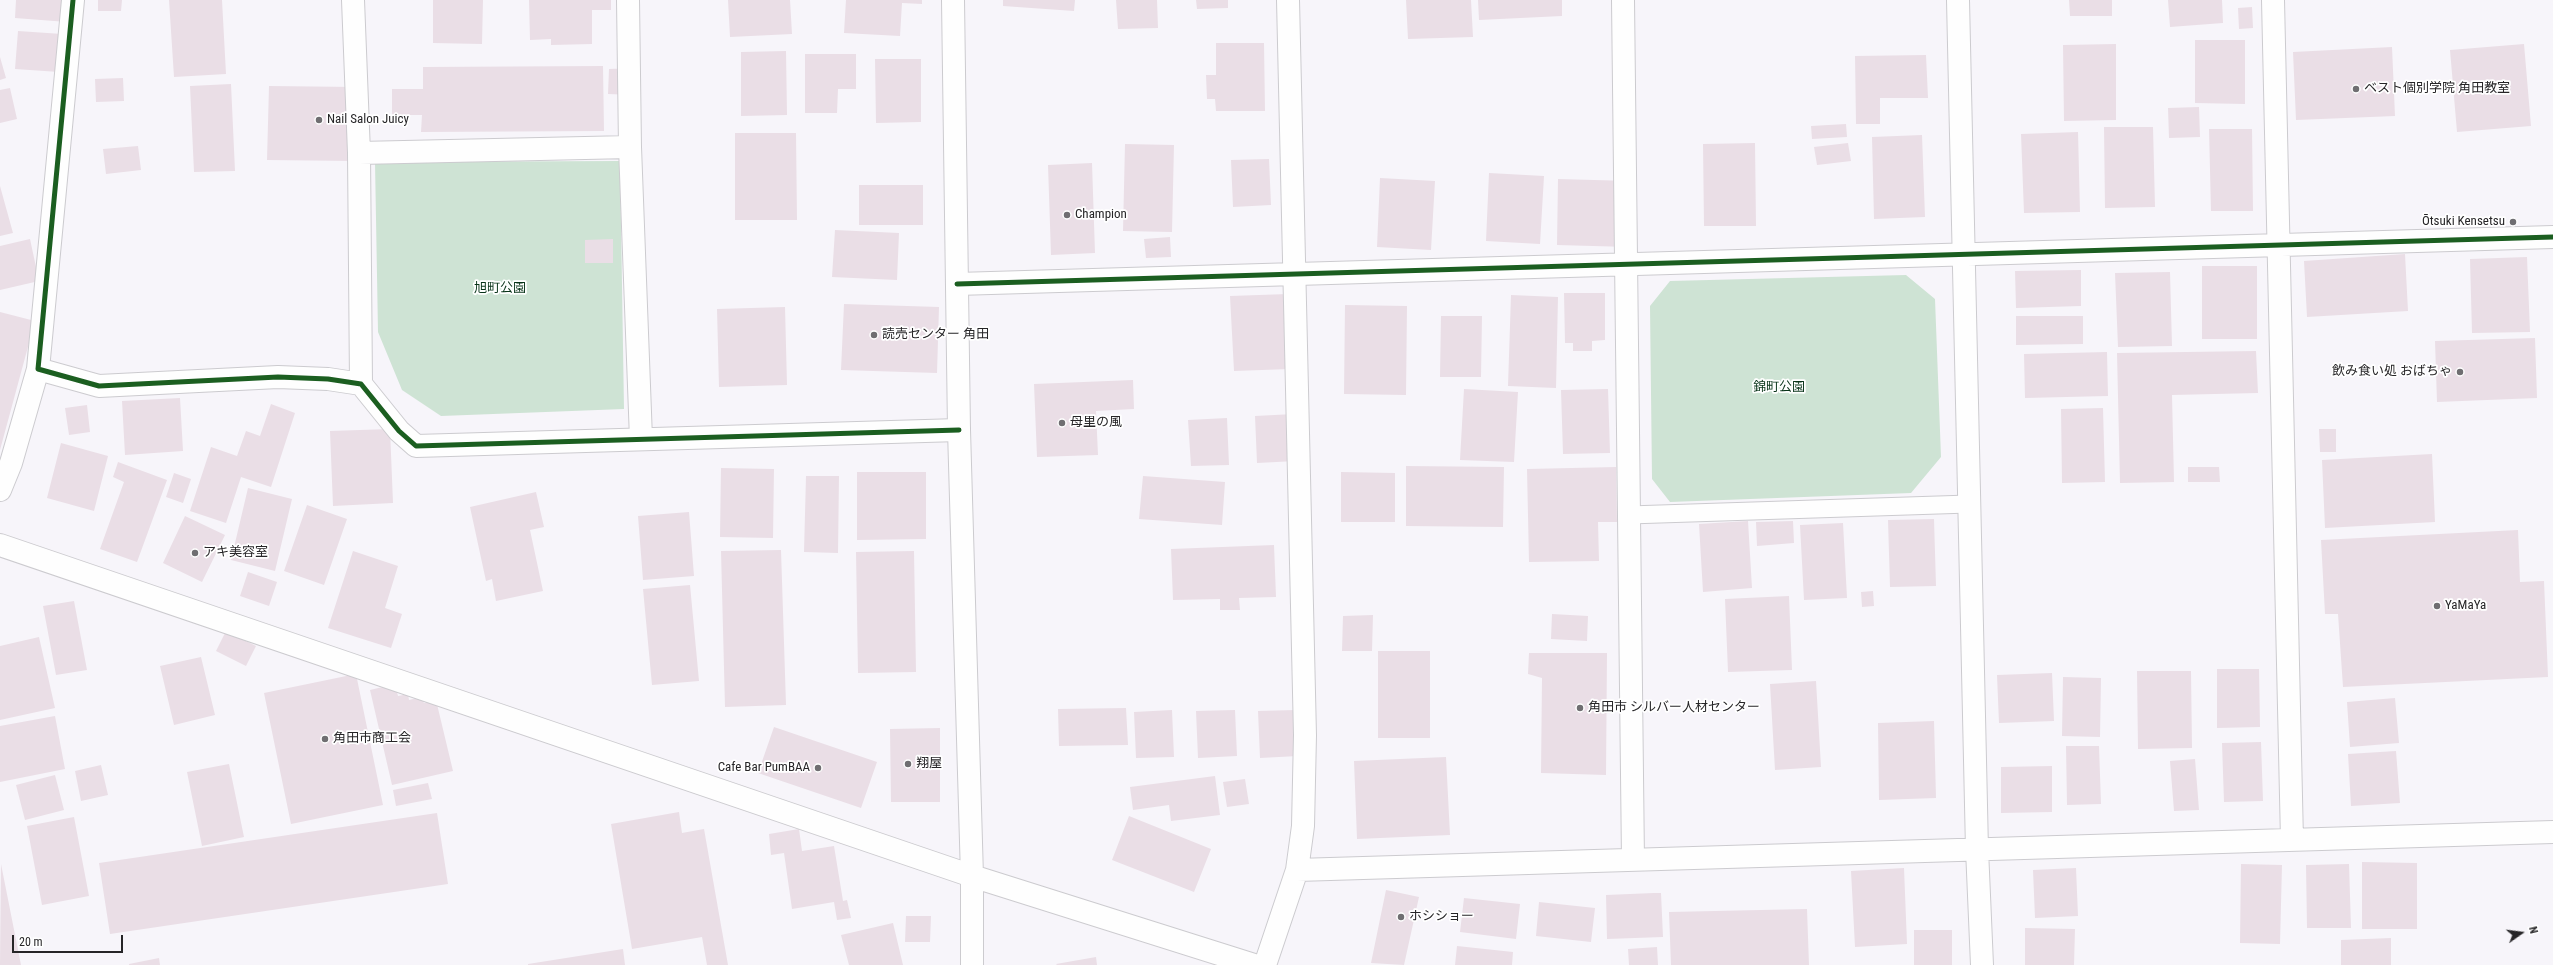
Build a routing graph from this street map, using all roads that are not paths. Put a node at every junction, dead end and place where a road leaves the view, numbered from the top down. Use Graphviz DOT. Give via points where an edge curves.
graph roads {
  1 [pos="73,0"];
  2 [pos="353,0"];
  3 [pos="628,0"];
  4 [pos="953,0"];
  5 [pos="1288,0"];
  6 [pos="1623,0"];
  7 [pos="1958,0"];
  8 [pos="2274,0"];
  9 [pos="630,147"];
  10 [pos="359,153"];
  11 [pos="2553,237"];
  12 [pos="2279,245"];
  13 [pos="1963,254"];
  14 [pos="1628,264"];
  15 [pos="1295,274"];
  16 [pos="957,284"];
  17 [pos="38,369"];
  18 [pos="361,384"];
  19 [pos="959,430"];
  20 [pos="641,439"];
  21 [pos="0,490"];
  22 [pos="1969,504"];
  23 [pos="1630,515"];
  24 [pos="0,545"];
  25 [pos="2553,832"];
  26 [pos="2292,840"];
  27 [pos="1977,849"];
  28 [pos="1633,860"];
  29 [pos="1297,870"];
  30 [pos="972,876"];
  31 [pos="972,965"];
  32 [pos="1254,965"];
  33 [pos="1265,965"];
  34 [pos="1982,965"];
  1 -- 17 [label="street"];
  2 -- 10 [label="street"];
  3 -- 9 [label="street"];
  4 -- 16 [label="street"];
  5 -- 15 [label="street"];
  6 -- 14 [label="street"];
  7 -- 13 [label="street"];
  8 -- 12 [label="street"];
  9 -- 10 [label="street"];
  9 -- 20 [label="street"];
  10 -- 18 [label="street"];
  11 -- 12 [label="street"];
  12 -- 13 [label="street"];
  12 -- 26 [label="street"];
  13 -- 14 [label="street"];
  13 -- 22 [label="street"];
  14 -- 15 [label="street"];
  14 -- 23 [label="street"];
  15 -- 16 [label="street"];
  15 -- 29 [label="street" via="1304,735 1302,826"];
  16 -- 19 [label="street"];
  17 -- 18 [label="street" via="99,386 278,377 328,379"];
  17 -- 21 [label="street" via="11,463"];
  18 -- 20 [label="street" via="399,431 416,446"];
  19 -- 20 [label="street"];
  19 -- 30 [label="street"];
  22 -- 23 [label="lane"];
  22 -- 27 [label="street"];
  23 -- 28 [label="street"];
  24 -- 30 [label="street"];
  25 -- 26 [label="street"];
  26 -- 27 [label="street"];
  27 -- 28 [label="street"];
  27 -- 34 [label="street"];
  28 -- 29 [label="street"];
  29 -- 33 [label="street"];
  30 -- 31 [label="street"];
  30 -- 32 [label="street"];
}
